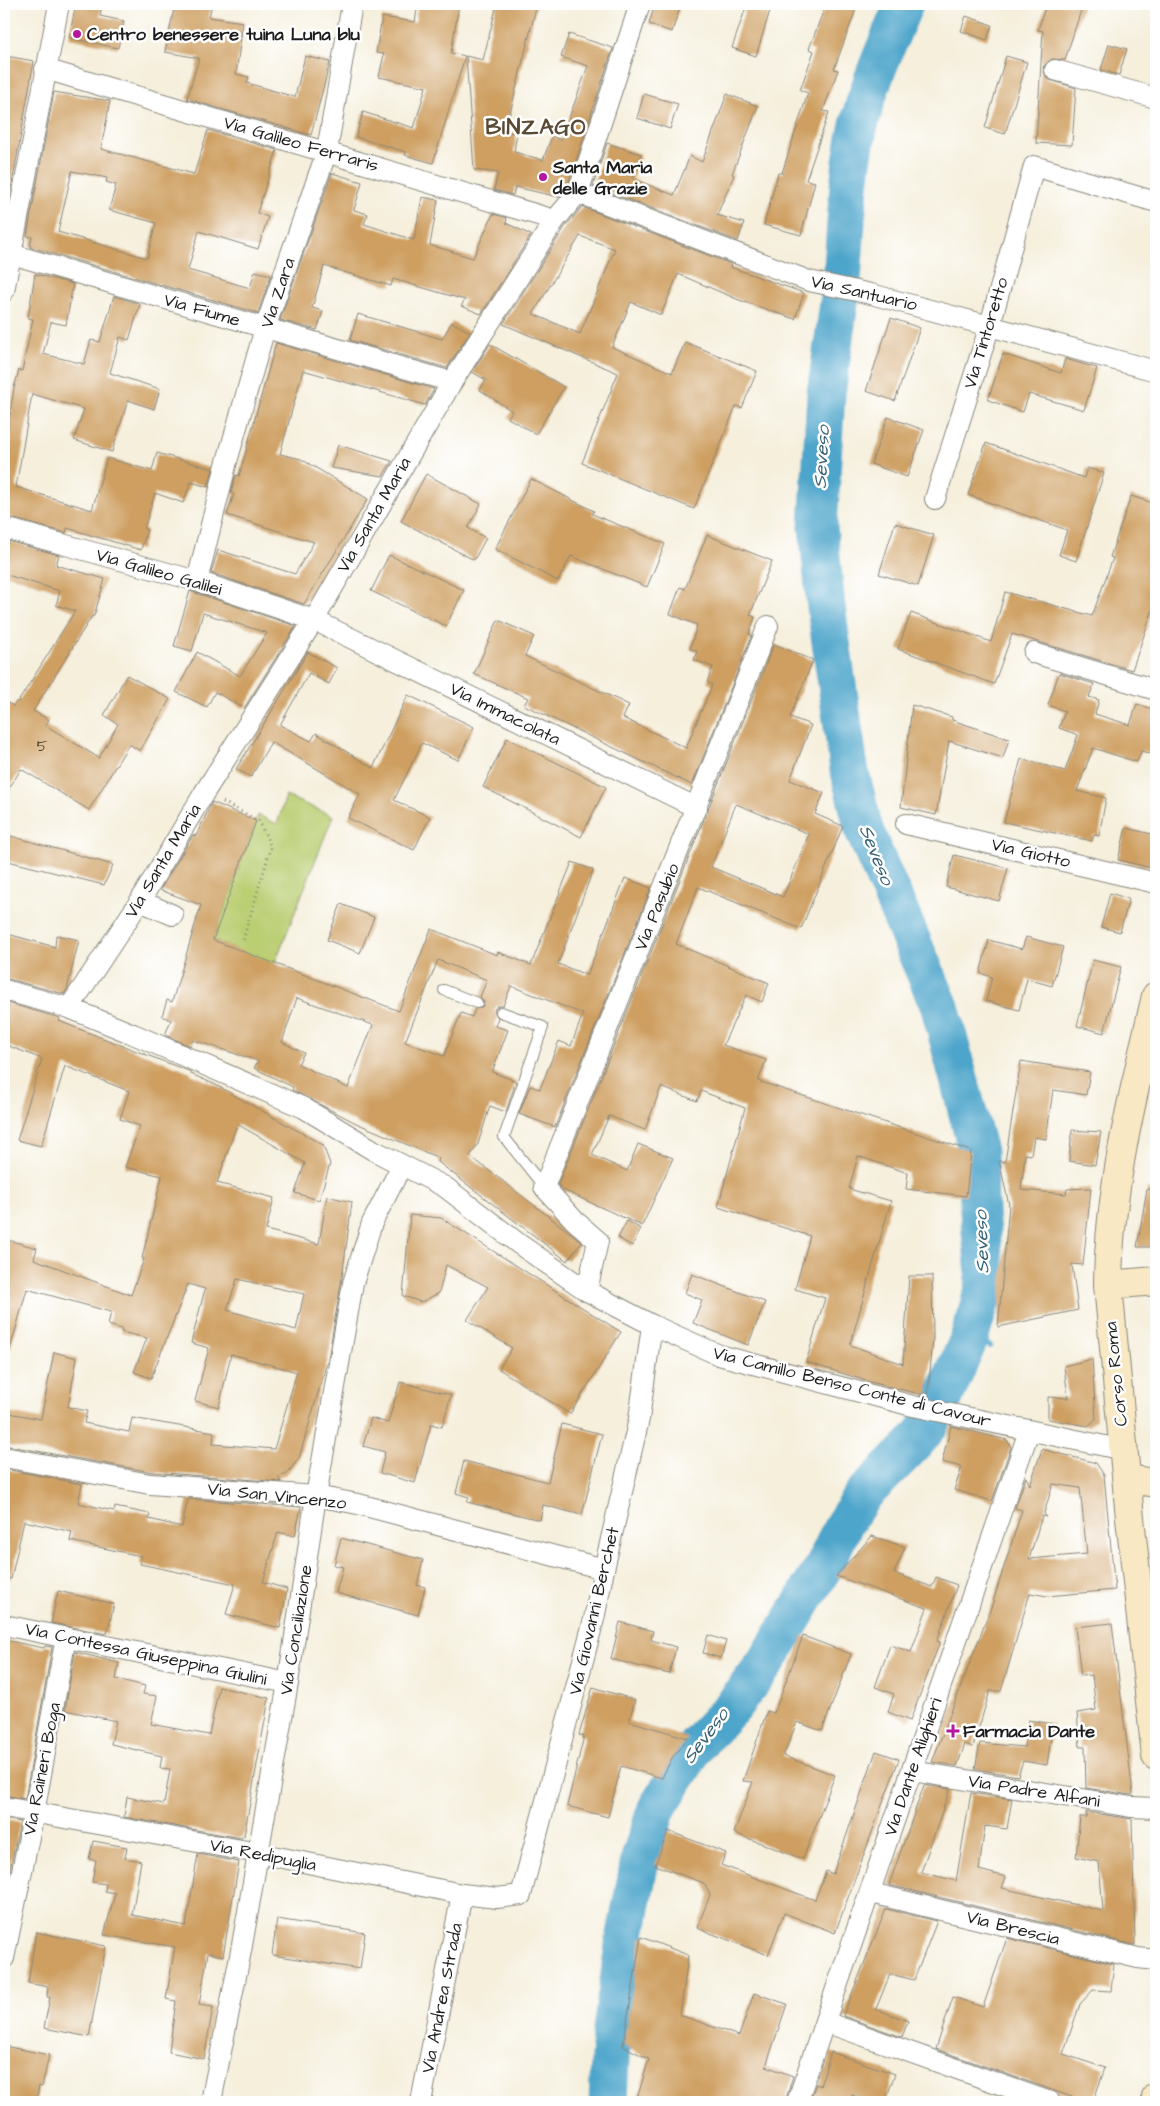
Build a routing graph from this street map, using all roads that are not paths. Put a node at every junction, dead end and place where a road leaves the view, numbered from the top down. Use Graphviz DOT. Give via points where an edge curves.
graph roads {
  1 [pos="59,4"];
  2 [pos="352,4"];
  3 [pos="640,4"];
  4 [pos="45,70"];
  5 [pos="1055,70"];
  6 [pos="1156,98"];
  7 [pos="326,151"];
  8 [pos="578,193"];
  9 [pos="1156,202"];
  10 [pos="555,220"];
  11 [pos="6,253"];
  12 [pos="4,291"];
  13 [pos="990,325"];
  14 [pos="265,328"];
  15 [pos="1156,371"];
  16 [pos="452,382"];
  17 [pos="935,499"];
  18 [pos="4,528"];
  19 [pos="197,581"];
  20 [pos="314,620"];
  21 [pos="768,626"];
  22 [pos="1034,653"];
  23 [pos="1156,690"];
  24 [pos="697,808"];
  25 [pos="906,824"];
  26 [pos="1156,883"];
  27 [pos="140,901"];
  28 [pos="173,915"];
  29 [pos="4,990"];
  30 [pos="444,990"];
  31 [pos="1156,996"];
  32 [pos="478,1003"];
  33 [pos="69,1008"];
  34 [pos="501,1012"];
  35 [pos="402,1165"];
  36 [pos="544,1187"];
  37 [pos="1156,1281"];
  38 [pos="1108,1285"];
  39 [pos="587,1291"];
  40 [pos="652,1325"];
  41 [pos="1029,1431"];
  42 [pos="1124,1450"];
  43 [pos="4,1457"];
  44 [pos="1127,1480"];
  45 [pos="1156,1483"];
  46 [pos="316,1496"];
  47 [pos="604,1569"];
  48 [pos="4,1625"];
  49 [pos="66,1637"];
  50 [pos="288,1683"];
  51 [pos="1154,1714"];
  52 [pos="1156,1756"];
  53 [pos="912,1771"];
  54 [pos="4,1807"];
  55 [pos="1156,1808"];
  56 [pos="34,1813"];
  57 [pos="258,1853"];
  58 [pos="870,1893"];
  59 [pos="462,1894"];
  60 [pos="522,1895"];
  61 [pos="4,1958"];
  62 [pos="1156,1960"];
  63 [pos="825,2022"];
  64 [pos="1156,2097"];
  65 [pos="212,2102"];
  66 [pos="421,2102"];
  67 [pos="797,2102"];
  68 [pos="1050,2102"];
  69 [pos="1156,2102"];
  1 -- 4 [label="street"];
  2 -- 7 [label="street, Via Zara"];
  3 -- 8 [label="street, Via Santa Maria"];
  4 -- 7 [label="street, Via Galileo Ferraris"];
  4 -- 11 [label="street"];
  5 -- 6 [label="street"];
  7 -- 10 [label="street, Via Galileo Ferraris"];
  7 -- 14 [label="street, Via Zara"];
  8 -- 10 [label="street, Via Santa Maria"];
  8 -- 13 [label="street, Via Santuario" via="809,281"];
  9 -- 13 [label="street, Via Tintoretto" via="1034,166"];
  10 -- 16 [label="street, Via Santa Maria"];
  11 -- 12 [label="street"];
  11 -- 14 [label="street, Via Fiume"];
  13 -- 15 [label="street, Via Santuario"];
  13 -- 17 [label="street, Via Tintoretto"];
  14 -- 16 [label="street, Via Fiume"];
  14 -- 19 [label="street, Via Zara"];
  16 -- 20 [label="street, Via Santa Maria"];
  18 -- 19 [label="street, Via Galileo Galilei"];
  19 -- 20 [label="street, Via Galileo Galilei"];
  20 -- 24 [label="street, Via Immacolata"];
  20 -- 27 [label="street, Via Santa Maria"];
  21 -- 24 [label="street, Via Pasubio"];
  22 -- 23 [label="street"];
  24 -- 36 [label="street, Via Pasubio"];
  25 -- 26 [label="street, Via Giotto"];
  27 -- 28 [label="street"];
  27 -- 33 [label="street, Via Santa Maria"];
  29 -- 33 [label="street"];
  30 -- 32 [label="lane"];
  31 -- 38 [label="street, Corso Roma" via="1116,1181 1108,1252"];
  33 -- 35 [label="street, Via Camillo Benso Conte di Cavour" via="304,1108"];
  34 -- 36 [label="lane" via="543,1028 504,1136"];
  35 -- 39 [label="street, Via Camillo Benso Conte di Cavour" via="446,1187"];
  35 -- 46 [label="street, Via Conciliazione" via="372,1223 358,1262"];
  36 -- 39 [label="street" via="598,1241"];
  37 -- 38 [label="street"];
  38 -- 42 [label="street, Corso Roma"];
  39 -- 40 [label="street, Via Camillo Benso Conte di Cavour"];
  40 -- 41 [label="street, Via Camillo Benso Conte di Cavour" via="719,1355 913,1406"];
  40 -- 47 [label="street, Via Giovanni Berchet" via="639,1419"];
  41 -- 42 [label="street, Via Camillo Benso Conte di Cavour"];
  41 -- 53 [label="street, Via Dante Alighieri"];
  42 -- 44 [label="street, Corso Roma"];
  43 -- 46 [label="street, Via San Vincenzo" via="150,1484"];
  44 -- 45 [label="street"];
  44 -- 51 [label="street, Corso Roma"];
  46 -- 47 [label="street, Via San Vincenzo" via="358,1504"];
  46 -- 50 [label="street, Via Conciliazione"];
  47 -- 60 [label="street, Via Giovanni Berchet"];
  48 -- 49 [label="street, Via Contessa Giuseppina Giulini"];
  49 -- 50 [label="street, Via Contessa Giuseppina Giulini"];
  49 -- 56 [label="street, Via Raineri Boga"];
  50 -- 57 [label="street, Via Conciliazione"];
  51 -- 52 [label="street, Corso Roma"];
  53 -- 55 [label="street, Via Padre Alfani" via="1131,1807"];
  53 -- 58 [label="street, Via Dante Alighieri"];
  54 -- 56 [label="street, Via Redipuglia"];
  56 -- 57 [label="street, Via Redipuglia"];
  56 -- 61 [label="street, Via Raineri Boga"];
  57 -- 59 [label="street, Via Redipuglia"];
  57 -- 65 [label="street, Via Conciliazione"];
  58 -- 62 [label="street, Via Brescia"];
  58 -- 63 [label="street, Via Dante Alighieri"];
  59 -- 60 [label="street, Via Redipuglia" via="497,1898"];
  59 -- 66 [label="street, Via Andrea Strada"];
  63 -- 67 [label="street, Via Dante Alighieri"];
  63 -- 68 [label="street"];
  64 -- 69 [label="street"];
}
